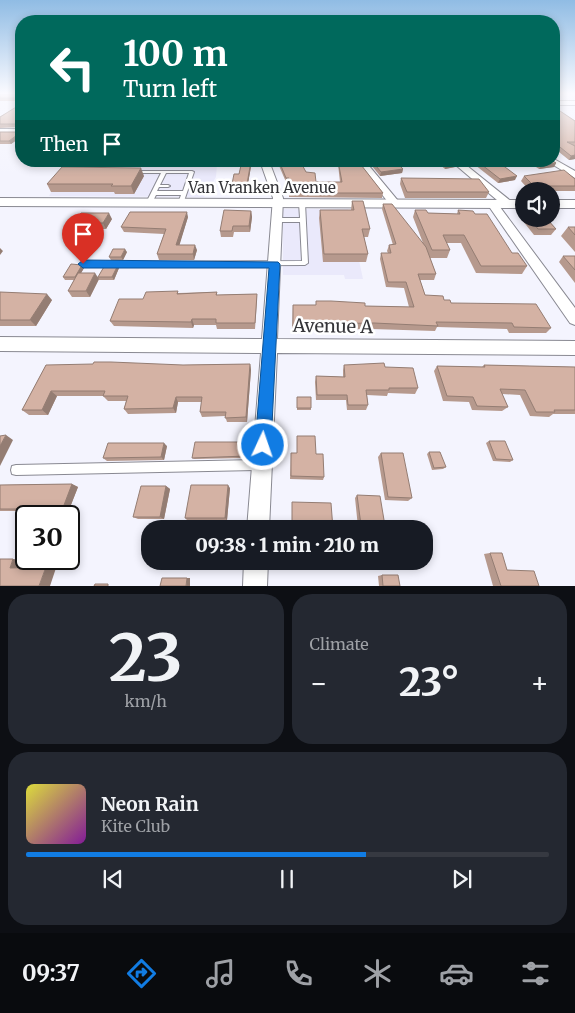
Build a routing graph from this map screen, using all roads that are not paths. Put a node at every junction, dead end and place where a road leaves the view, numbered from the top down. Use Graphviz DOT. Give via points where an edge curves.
graph roads {
  1 [pos="0,131"];
  2 [pos="15,131"];
  3 [pos="560,165"];
  4 [pos="266,167"];
  5 [pos="365,167"];
  6 [pos="462,167"];
  7 [pos="125,172"];
  8 [pos="164,172"];
  9 [pos="574,174"];
  10 [pos="160,180"];
  11 [pos="170,180"];
  12 [pos="179,180"];
  13 [pos="189,180"];
  14 [pos="157,186"];
  15 [pos="168,186"];
  16 [pos="177,186"];
  17 [pos="186,186"];
  18 [pos="151,198"];
  19 [pos="182,198"];
  20 [pos="0,202"];
  21 [pos="278,203"];
  22 [pos="302,203"];
  23 [pos="395,204"];
  24 [pos="508,204"];
  25 [pos="515,204"];
  26 [pos="560,204"];
  27 [pos="575,204"];
  28 [pos="493,205"];
  29 [pos="277,220"];
  30 [pos="303,220"];
  31 [pos="83,264"];
  32 [pos="274,264"];
  33 [pos="575,319"];
  34 [pos="0,344"];
  35 [pos="268,345"];
  36 [pos="575,348"];
  37 [pos="262,465"];
  38 [pos="16,470"];
  39 [pos="259,520"];
  40 [pos="256,570"];
  41 [pos="255,586"];
  1 -- 2 [label="street"];
  3 -- 9 [label="street"];
  4 -- 21 [label="street"];
  5 -- 23 [label="street"];
  6 -- 24 [label="street"];
  7 -- 8 [label="lane"];
  8 -- 10 [label="lane"];
  8 -- 13 [label="lane" via="192,172"];
  10 -- 11 [label="lane"];
  10 -- 14 [label="lane"];
  12 -- 13 [label="lane"];
  13 -- 17 [label="lane"];
  14 -- 15 [label="lane"];
  14 -- 18 [label="lane"];
  16 -- 17 [label="lane"];
  17 -- 19 [label="lane"];
  18 -- 19 [label="street, Van Vranken Avenue"];
  18 -- 20 [label="street, Van Vranken Avenue"];
  19 -- 21 [label="street, Van Vranken Avenue"];
  21 -- 22 [label="street, Van Vranken Avenue"];
  21 -- 29 [label="street"];
  22 -- 23 [label="street, Van Vranken Avenue"];
  22 -- 30 [label="lane"];
  23 -- 28 [label="street, Van Vranken Avenue"];
  24 -- 25 [label="street, Van Vranken Avenue"];
  24 -- 28 [label="street, Van Vranken Avenue"];
  26 -- 27 [label="street"];
  28 -- 33 [label="street"];
  29 -- 30 [label="lane"];
  29 -- 32 [label="street"];
  30 -- 32 [label="lane" via="305,263"];
  31 -- 32 [label="lane"];
  32 -- 35 [label="street"];
  34 -- 35 [label="street, Avenue A"];
  35 -- 36 [label="street, Avenue A"];
  35 -- 37 [label="street"];
  37 -- 38 [label="lane"];
  37 -- 39 [label="street"];
  40 -- 41 [label="street"];
}
